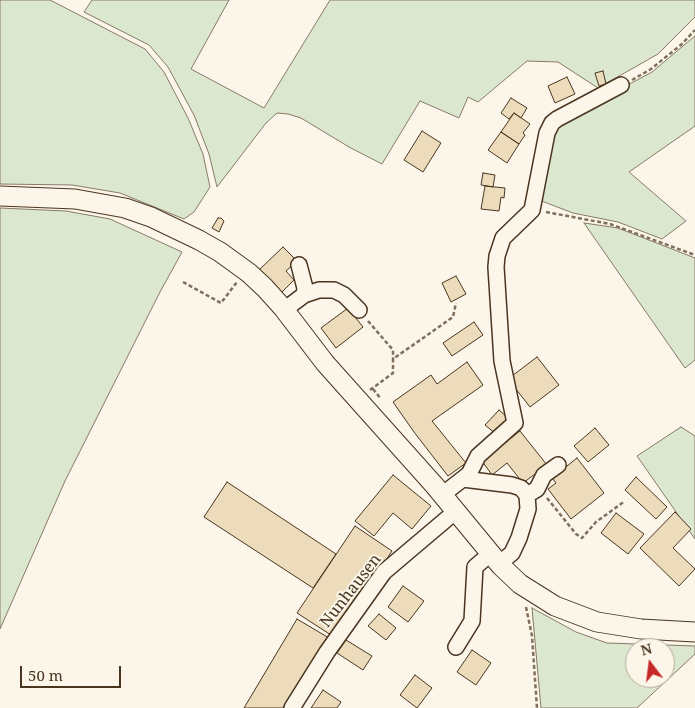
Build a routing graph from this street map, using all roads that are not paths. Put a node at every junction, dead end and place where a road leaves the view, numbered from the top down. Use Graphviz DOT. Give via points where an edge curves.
graph roads {
  1 [pos="621,85"];
  2 [pos="0,196"];
  3 [pos="299,265"];
  4 [pos="304,295"];
  5 [pos="284,310"];
  6 [pos="359,310"];
  7 [pos="558,465"];
  8 [pos="463,479"];
  9 [pos="532,492"];
  10 [pos="442,494"];
  11 [pos="456,511"];
  12 [pos="494,559"];
  13 [pos="695,632"];
  14 [pos="456,647"];
  15 [pos="292,708"];
  1 -- 8 [label="street" via="574,108 552,123 545,139 532,210 503,238 496,268 502,361 515,423 478,456"];
  2 -- 5 [label="main road" via="75,199 125,208 151,217 220,252 265,288"];
  3 -- 4 [label="street"];
  4 -- 5 [label="street"];
  4 -- 6 [label="street" via="334,290"];
  5 -- 10 [label="main road" via="325,363"];
  7 -- 9 [label="street" via="544,475"];
  8 -- 9 [label="street" via="512,485"];
  8 -- 10 [label="street"];
  9 -- 12 [label="street" via="512,553"];
  10 -- 11 [label="main road"];
  11 -- 12 [label="main road"];
  11 -- 15 [label="street, Nunhausen" via="384,572"];
  12 -- 13 [label="main road" via="520,584 555,606 597,622"];
  12 -- 14 [label="street" via="475,567 472,621"];
}
